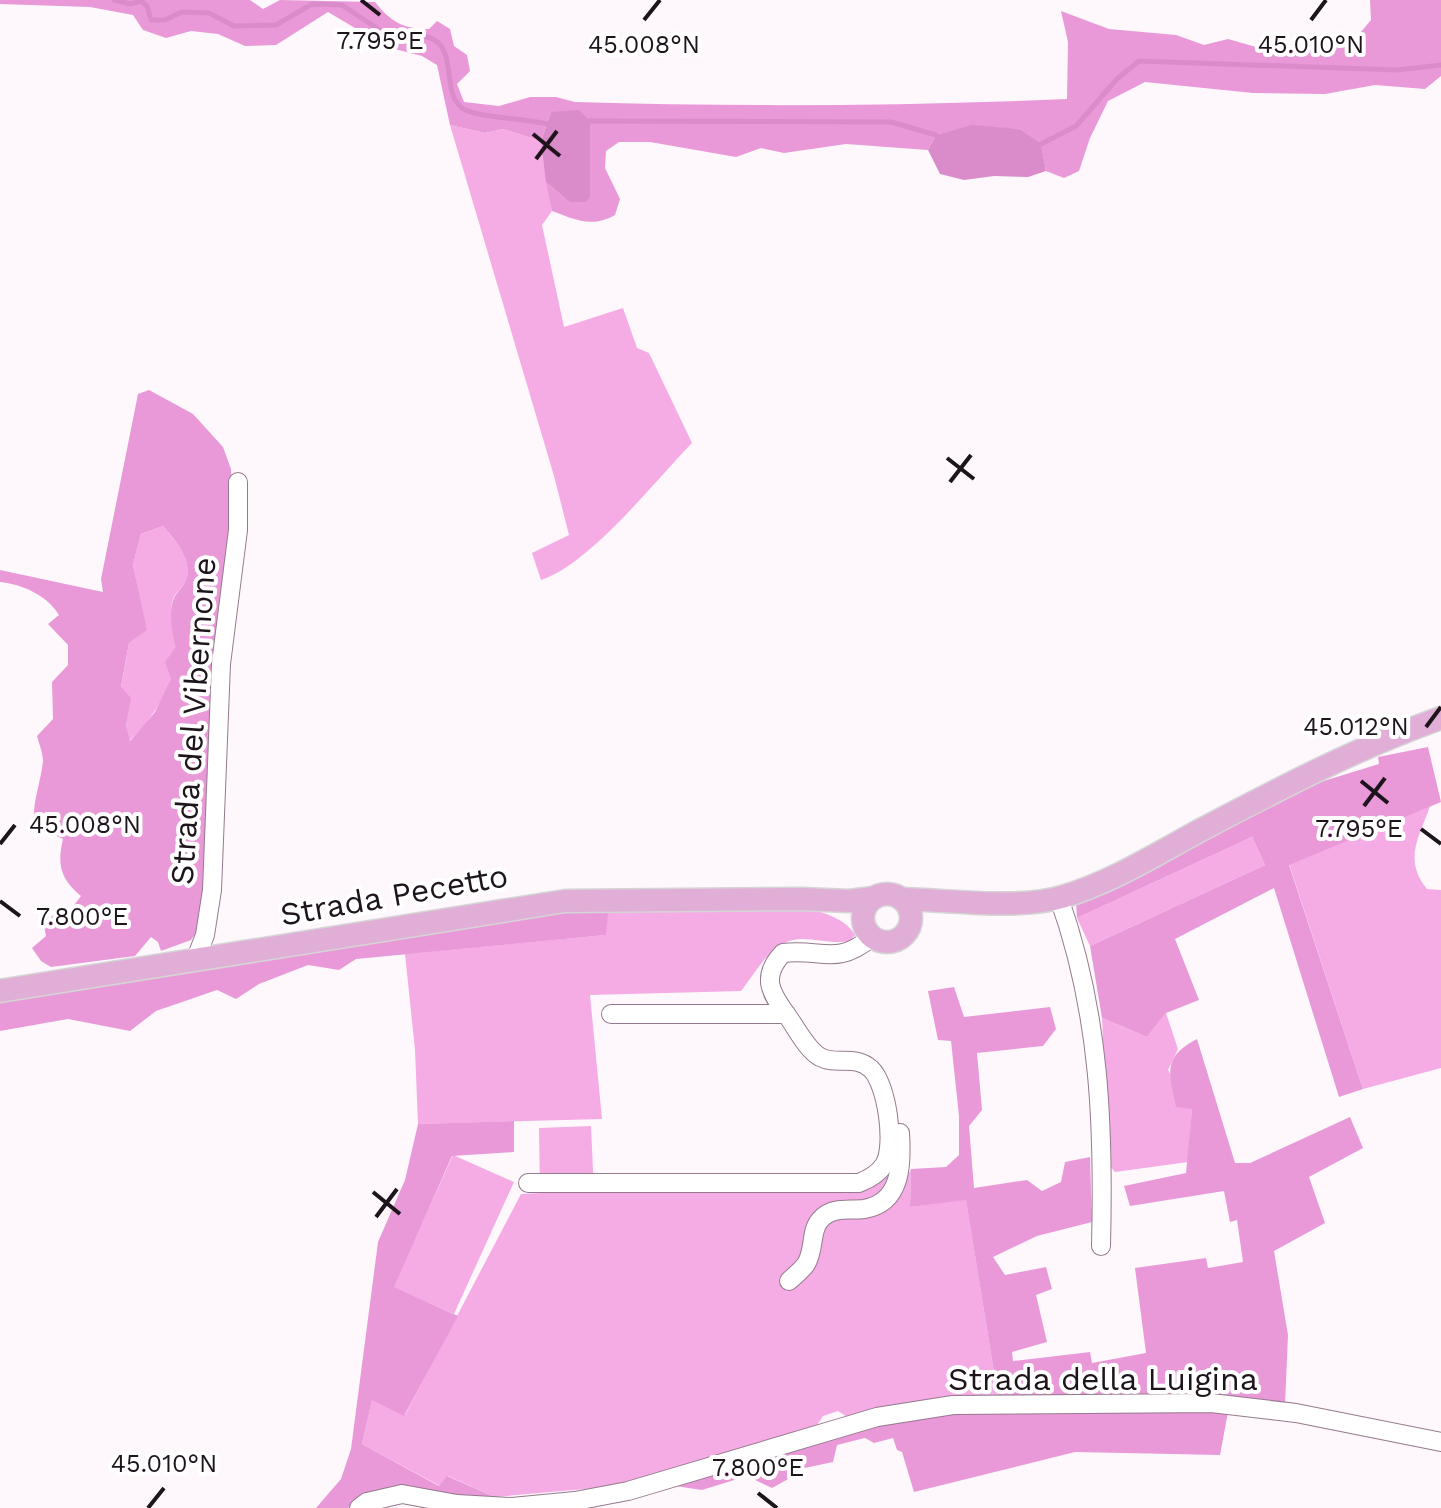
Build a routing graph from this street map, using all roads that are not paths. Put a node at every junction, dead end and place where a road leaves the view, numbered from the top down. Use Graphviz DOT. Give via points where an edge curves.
graph roads {
  1 [pos="238,482"];
  2 [pos="1441,718"];
  3 [pos="873,898"];
  4 [pos="1059,898"];
  5 [pos="802,899"];
  6 [pos="902,899"];
  7 [pos="967,901"];
  8 [pos="910,926"];
  9 [pos="868,932"];
  10 [pos="196,961"];
  11 [pos="0,991"];
  12 [pos="610,1014"];
  13 [pos="786,1014"];
  14 [pos="886,1106"];
  15 [pos="528,1183"];
  16 [pos="1101,1246"];
  17 [pos="789,1281"];
  18 [pos="1441,1442"];
  19 [pos="359,1508"];
  1 -- 10 [label="street, Strada del Vibernone" via="221,664 212,890"];
  2 -- 4 [label="main road, Strada Pecetto" via="1330,762 1112,878"];
  3 -- 5 [label="main road, Strada Pecetto"];
  3 -- 6 [label="main road, Strada Pecetto"];
  3 -- 9 [label="main road" via="864,911"];
  4 -- 7 [label="main road, Strada Pecetto"];
  4 -- 16 [label="street" via="1093,1026"];
  5 -- 9 [label="main road, Strada Pecetto" via="836,910"];
  5 -- 10 [label="main road, Strada Pecetto" via="565,900"];
  6 -- 7 [label="main road, Strada Pecetto"];
  6 -- 8 [label="main road"];
  7 -- 8 [label="main road, Strada Pecetto"];
  8 -- 9 [label="main road, Strada Pecetto" via="894,942"];
  9 -- 13 [label="street" via="848,953 783,953 768,975"];
  10 -- 11 [label="main road, Strada Pecetto"];
  12 -- 13 [label="street"];
  13 -- 14 [label="street" via="814,1054 867,1065"];
  14 -- 15 [label="street" via="889,1153 872,1178 859,1183"];
  14 -- 17 [label="street" via="900,1130 902,1160 887,1200 825,1214 815,1224 806,1265"];
  18 -- 19 [label="street, Strada della Luigina" via="1211,1403 953,1405 876,1417 574,1501 512,1507 402,1494"];
}
